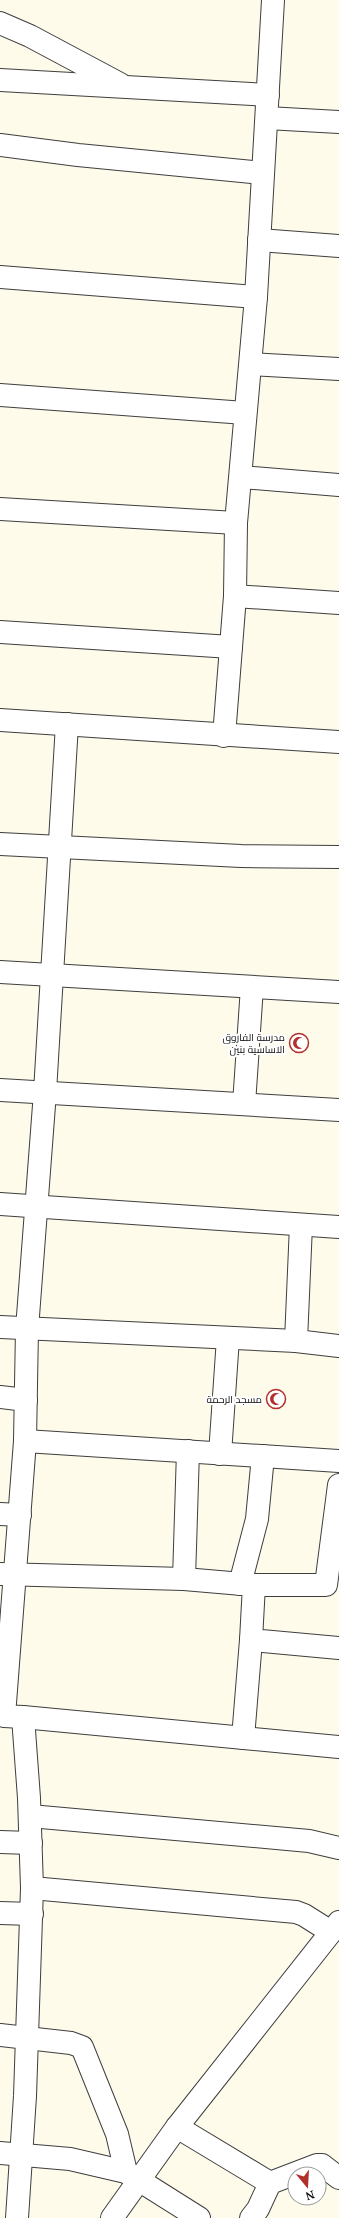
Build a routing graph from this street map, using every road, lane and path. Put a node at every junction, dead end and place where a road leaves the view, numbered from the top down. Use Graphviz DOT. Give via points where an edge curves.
graph roads {
  1 [pos="273,0"];
  2 [pos="0,23"];
  3 [pos="0,80"];
  4 [pos="126,87"];
  5 [pos="268,95"];
  6 [pos="267,118"];
  7 [pos="339,122"];
  8 [pos="0,145"];
  9 [pos="262,173"];
  10 [pos="259,240"];
  11 [pos="339,246"];
  12 [pos="0,277"];
  13 [pos="256,296"];
  14 [pos="251,364"];
  15 [pos="339,369"];
  16 [pos="0,395"];
  17 [pos="245,413"];
  18 [pos="240,477"];
  19 [pos="339,485"];
  20 [pos="0,509"];
  21 [pos="236,522"];
  22 [pos="235,596"];
  23 [pos="339,603"];
  24 [pos="0,632"];
  25 [pos="231,647"];
  26 [pos="0,720"];
  27 [pos="67,724"];
  28 [pos="224,736"];
  29 [pos="339,742"];
  30 [pos="0,844"];
  31 [pos="59,847"];
  32 [pos="339,857"];
  33 [pos="0,972"];
  34 [pos="53,975"];
  35 [pos="252,987"];
  36 [pos="339,992"];
  37 [pos="0,1090"];
  38 [pos="45,1092"];
  39 [pos="244,1104"];
  40 [pos="339,1110"];
  41 [pos="0,1204"];
  42 [pos="35,1206"];
  43 [pos="301,1225"];
  44 [pos="339,1227"];
  45 [pos="0,1327"];
  46 [pos="27,1329"];
  47 [pos="228,1338"];
  48 [pos="296,1341"];
  49 [pos="339,1346"];
  50 [pos="0,1397"];
  51 [pos="26,1400"];
  52 [pos="25,1440"];
  53 [pos="188,1451"];
  54 [pos="220,1454"];
  55 [pos="263,1456"];
  56 [pos="339,1461"];
  57 [pos="339,1485"];
  58 [pos="10,1514"];
  59 [pos="7,1574"];
  60 [pos="184,1579"];
  61 [pos="247,1584"];
  62 [pos="332,1585"];
  63 [pos="251,1640"];
  64 [pos="339,1648"];
  65 [pos="9,1716"];
  66 [pos="243,1738"];
  67 [pos="339,1748"];
  68 [pos="30,1816"];
  69 [pos="0,1842"];
  70 [pos="31,1843"];
  71 [pos="339,1848"];
  72 [pos="32,1888"];
  73 [pos="0,1913"];
  74 [pos="32,1914"];
  75 [pos="335,1927"];
  76 [pos="0,2035"];
  77 [pos="26,2038"];
  78 [pos="177,2127"];
  79 [pos="11,2153"];
  80 [pos="133,2176"];
  81 [pos="339,2178"];
  82 [pos="270,2183"];
  83 [pos="17,2218"];
  84 [pos="112,2218"];
  85 [pos="199,2218"];
  86 [pos="251,2218"];
  1 -- 5 [label="street"];
  2 -- 4 [label="street"];
  3 -- 4 [label="street"];
  4 -- 5 [label="street"];
  5 -- 6 [label="street"];
  6 -- 7 [label="street"];
  6 -- 9 [label="street"];
  8 -- 9 [label="street"];
  9 -- 10 [label="street"];
  10 -- 11 [label="street"];
  10 -- 13 [label="street"];
  12 -- 13 [label="street"];
  13 -- 14 [label="street"];
  14 -- 15 [label="street"];
  14 -- 17 [label="street"];
  16 -- 17 [label="street"];
  17 -- 18 [label="street"];
  18 -- 19 [label="street"];
  18 -- 21 [label="street"];
  20 -- 21 [label="street"];
  21 -- 22 [label="street"];
  22 -- 23 [label="street"];
  22 -- 25 [label="street"];
  24 -- 25 [label="street"];
  25 -- 28 [label="street"];
  26 -- 27 [label="street"];
  27 -- 28 [label="street"];
  27 -- 31 [label="street"];
  28 -- 29 [label="street"];
  30 -- 31 [label="street"];
  31 -- 32 [label="street" via="241,856"];
  31 -- 34 [label="street"];
  33 -- 34 [label="street"];
  34 -- 35 [label="street"];
  34 -- 38 [label="street"];
  35 -- 36 [label="street"];
  35 -- 39 [label="street"];
  37 -- 38 [label="street"];
  38 -- 39 [label="street"];
  38 -- 42 [label="street"];
  39 -- 40 [label="street"];
  41 -- 42 [label="street"];
  42 -- 43 [label="street"];
  42 -- 46 [label="street"];
  43 -- 44 [label="street"];
  43 -- 48 [label="street"];
  45 -- 46 [label="street"];
  46 -- 47 [label="street"];
  46 -- 51 [label="street"];
  47 -- 48 [label="street"];
  47 -- 54 [label="street"];
  48 -- 49 [label="street"];
  50 -- 51 [label="street"];
  51 -- 52 [label="street"];
  52 -- 53 [label="street"];
  52 -- 58 [label="street"];
  53 -- 54 [label="street"];
  53 -- 60 [label="street"];
  54 -- 55 [label="street"];
  55 -- 56 [label="street"];
  55 -- 61 [label="street"];
  57 -- 62 [label="street"];
  58 -- 59 [label="street"];
  59 -- 60 [label="street"];
  59 -- 65 [label="street"];
  60 -- 61 [label="street"];
  61 -- 62 [label="street"];
  61 -- 63 [label="street"];
  63 -- 64 [label="street"];
  63 -- 66 [label="street"];
  65 -- 66 [label="street"];
  65 -- 68 [label="street"];
  66 -- 67 [label="street"];
  68 -- 70 [label="street"];
  68 -- 71 [label="street" via="309,1841"];
  69 -- 70 [label="street"];
  70 -- 72 [label="street"];
  72 -- 74 [label="street"];
  72 -- 75 [label="street" via="296,1912"];
  73 -- 74 [label="street"];
  74 -- 77 [label="street"];
  75 -- 78 [label="street"];
  76 -- 77 [label="street"];
  77 -- 79 [label="street"];
  77 -- 80 [label="street" via="76,2044 82,2047"];
  78 -- 80 [label="street"];
  78 -- 82 [label="street"];
  79 -- 80 [label="street" via="70,2159"];
  79 -- 83 [label="street"];
  80 -- 84 [label="street"];
  80 -- 85 [label="street"];
  81 -- 82 [label="street" via="322,2165 316,2165"];
  82 -- 86 [label="street"];
}
